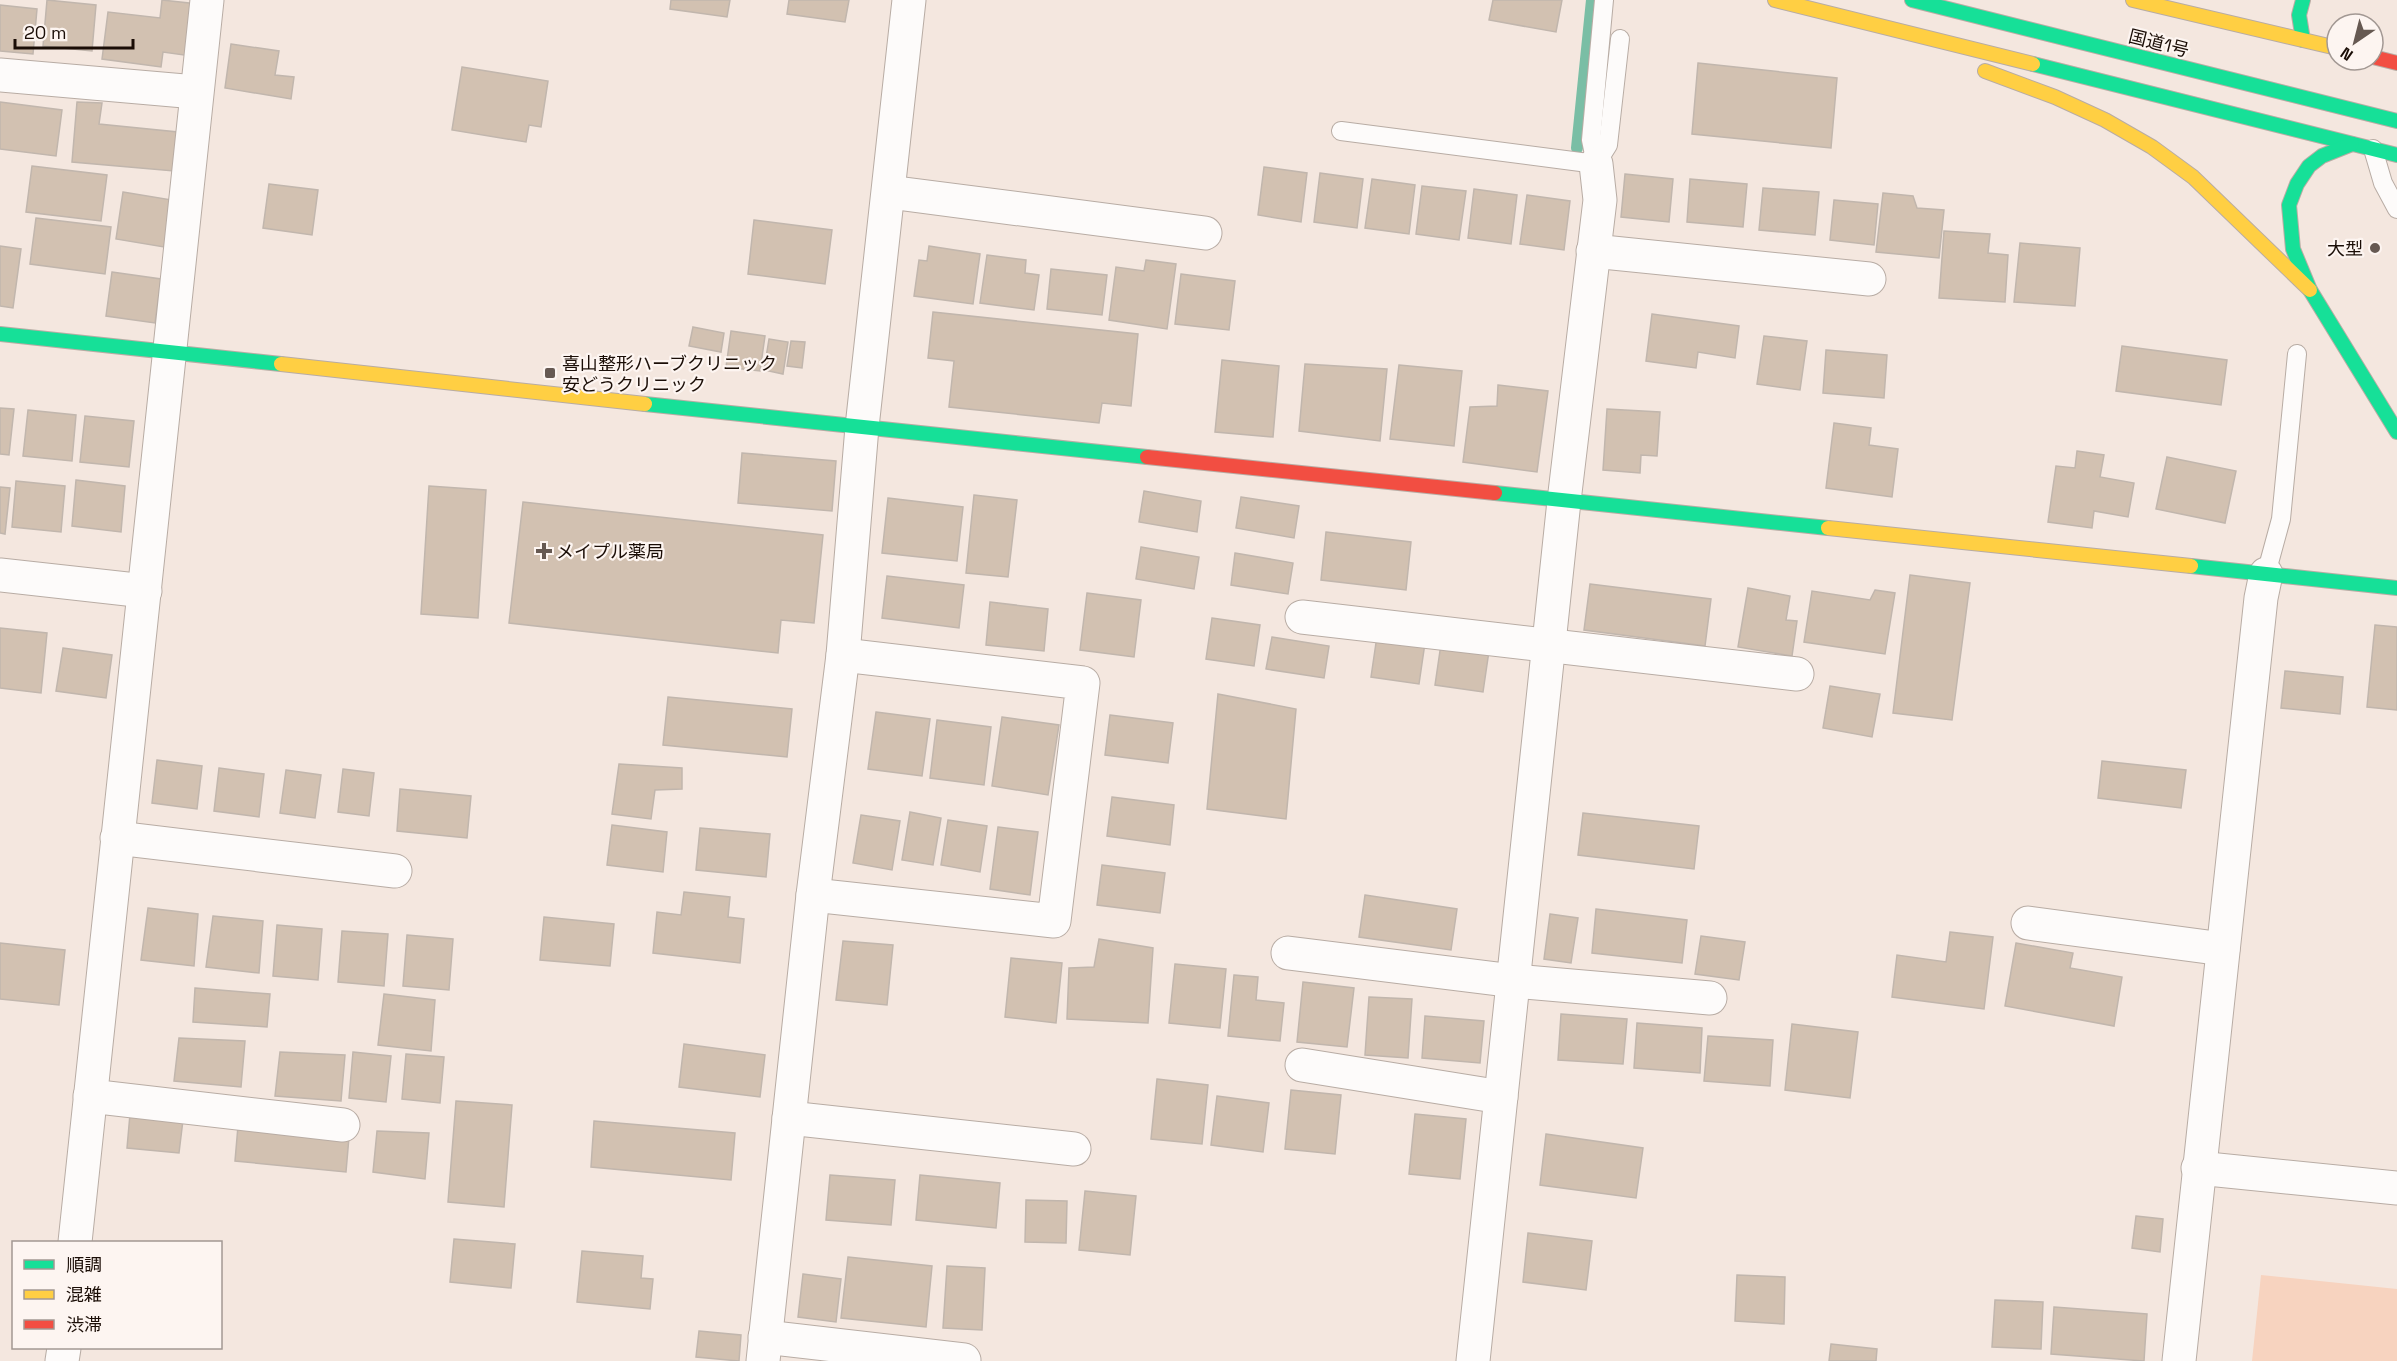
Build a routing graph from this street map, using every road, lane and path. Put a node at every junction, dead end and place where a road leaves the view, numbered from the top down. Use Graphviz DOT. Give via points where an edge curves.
graph roads {
  1 [pos="207,0"];
  2 [pos="909,0"];
  3 [pos="1604,0"];
  4 [pos="1775,0"];
  5 [pos="1912,0"];
  6 [pos="2133,0"];
  7 [pos="2303,0"];
  8 [pos="1828,14"];
  9 [pos="1620,39"];
  10 [pos="2303,40"];
  11 [pos="2325,45"];
  12 [pos="1947,57"];
  13 [pos="1968,65"];
  14 [pos="0,75"];
  15 [pos="196,92"];
  16 [pos="2397,121"];
  17 [pos="1341,131"];
  18 [pos="2352,144"];
  19 [pos="2373,149"];
  20 [pos="2397,155"];
  21 [pos="1596,164"];
  22 [pos="889,192"];
  23 [pos="2397,209"];
  24 [pos="1205,233"];
  25 [pos="1593,251"];
  26 [pos="1869,279"];
  27 [pos="2310,290"];
  28 [pos="0,334"];
  29 [pos="170,351"];
  30 [pos="2297,354"];
  31 [pos="862,427"];
  32 [pos="2397,432"];
  33 [pos="1563,501"];
  34 [pos="2266,574"];
  35 [pos="0,575"];
  36 [pos="2397,588"];
  37 [pos="144,591"];
  38 [pos="1302,616"];
  39 [pos="1548,645"];
  40 [pos="843,655"];
  41 [pos="1797,674"];
  42 [pos="117,838"];
  43 [pos="394,871"];
  44 [pos="813,895"];
  45 [pos="2028,923"];
  46 [pos="2223,949"];
  47 [pos="1288,953"];
  48 [pos="1514,981"];
  49 [pos="1710,998"];
  50 [pos="1302,1065"];
  51 [pos="90,1096"];
  52 [pos="1502,1097"];
  53 [pos="789,1118"];
  54 [pos="343,1125"];
  55 [pos="1074,1149"];
  56 [pos="2198,1168"];
  57 [pos="2397,1188"];
  58 [pos="75,1241"];
  59 [pos="764,1349"];
  60 [pos="964,1360"];
  61 [pos="1473,1361"];
  62 [pos="2179,1361"];
  1 -- 15 [label="street"];
  2 -- 22 [label="street"];
  3 -- 21 [label="lane" via="1591,140"];
  4 -- 8 [label="main road"];
  5 -- 16 [label="main road, 国道1号"];
  6 -- 10 [label="main road, 国道1号"];
  7 -- 10 [label="main road" via="2299,15"];
  8 -- 12 [label="main road"];
  8 -- 18 [label="main road"];
  9 -- 21 [label="lane" via="1608,145"];
  10 -- 11 [label="main road, 国道1号"];
  13 -- 27 [label="main road" via="2055,97 2152,147 2193,177"];
  14 -- 15 [label="street"];
  15 -- 29 [label="street"];
  17 -- 21 [label="lane"];
  18 -- 19 [label="main road"];
  18 -- 27 [label="main road" via="2309,166 2289,205 2294,249"];
  19 -- 20 [label="main road"];
  19 -- 23 [label="lane" via="2383,183"];
  21 -- 25 [label="street" via="1600,200"];
  22 -- 24 [label="street"];
  22 -- 31 [label="street"];
  25 -- 26 [label="street"];
  25 -- 33 [label="street"];
  27 -- 32 [label="main road"];
  28 -- 29 [label="main road"];
  29 -- 31 [label="main road"];
  29 -- 37 [label="street"];
  30 -- 34 [label="lane" via="2281,519"];
  31 -- 33 [label="main road"];
  31 -- 40 [label="street"];
  33 -- 34 [label="main road"];
  33 -- 39 [label="street"];
  34 -- 36 [label="main road"];
  34 -- 46 [label="street"];
  35 -- 37 [label="street"];
  37 -- 42 [label="street"];
  38 -- 39 [label="street"];
  39 -- 41 [label="street"];
  39 -- 48 [label="street"];
  40 -- 44 [label="street"];
  40 -- 44 [label="street" via="1083,683 1054,921"];
  42 -- 43 [label="street"];
  42 -- 51 [label="street"];
  44 -- 53 [label="street"];
  45 -- 46 [label="street"];
  46 -- 56 [label="street"];
  47 -- 48 [label="street"];
  48 -- 49 [label="street"];
  48 -- 52 [label="street"];
  50 -- 52 [label="street"];
  51 -- 54 [label="street"];
  51 -- 58 [label="street"];
  52 -- 61 [label="street"];
  53 -- 55 [label="street"];
  53 -- 59 [label="street"];
  56 -- 57 [label="street"];
  56 -- 62 [label="street"];
  59 -- 60 [label="street"];
}
